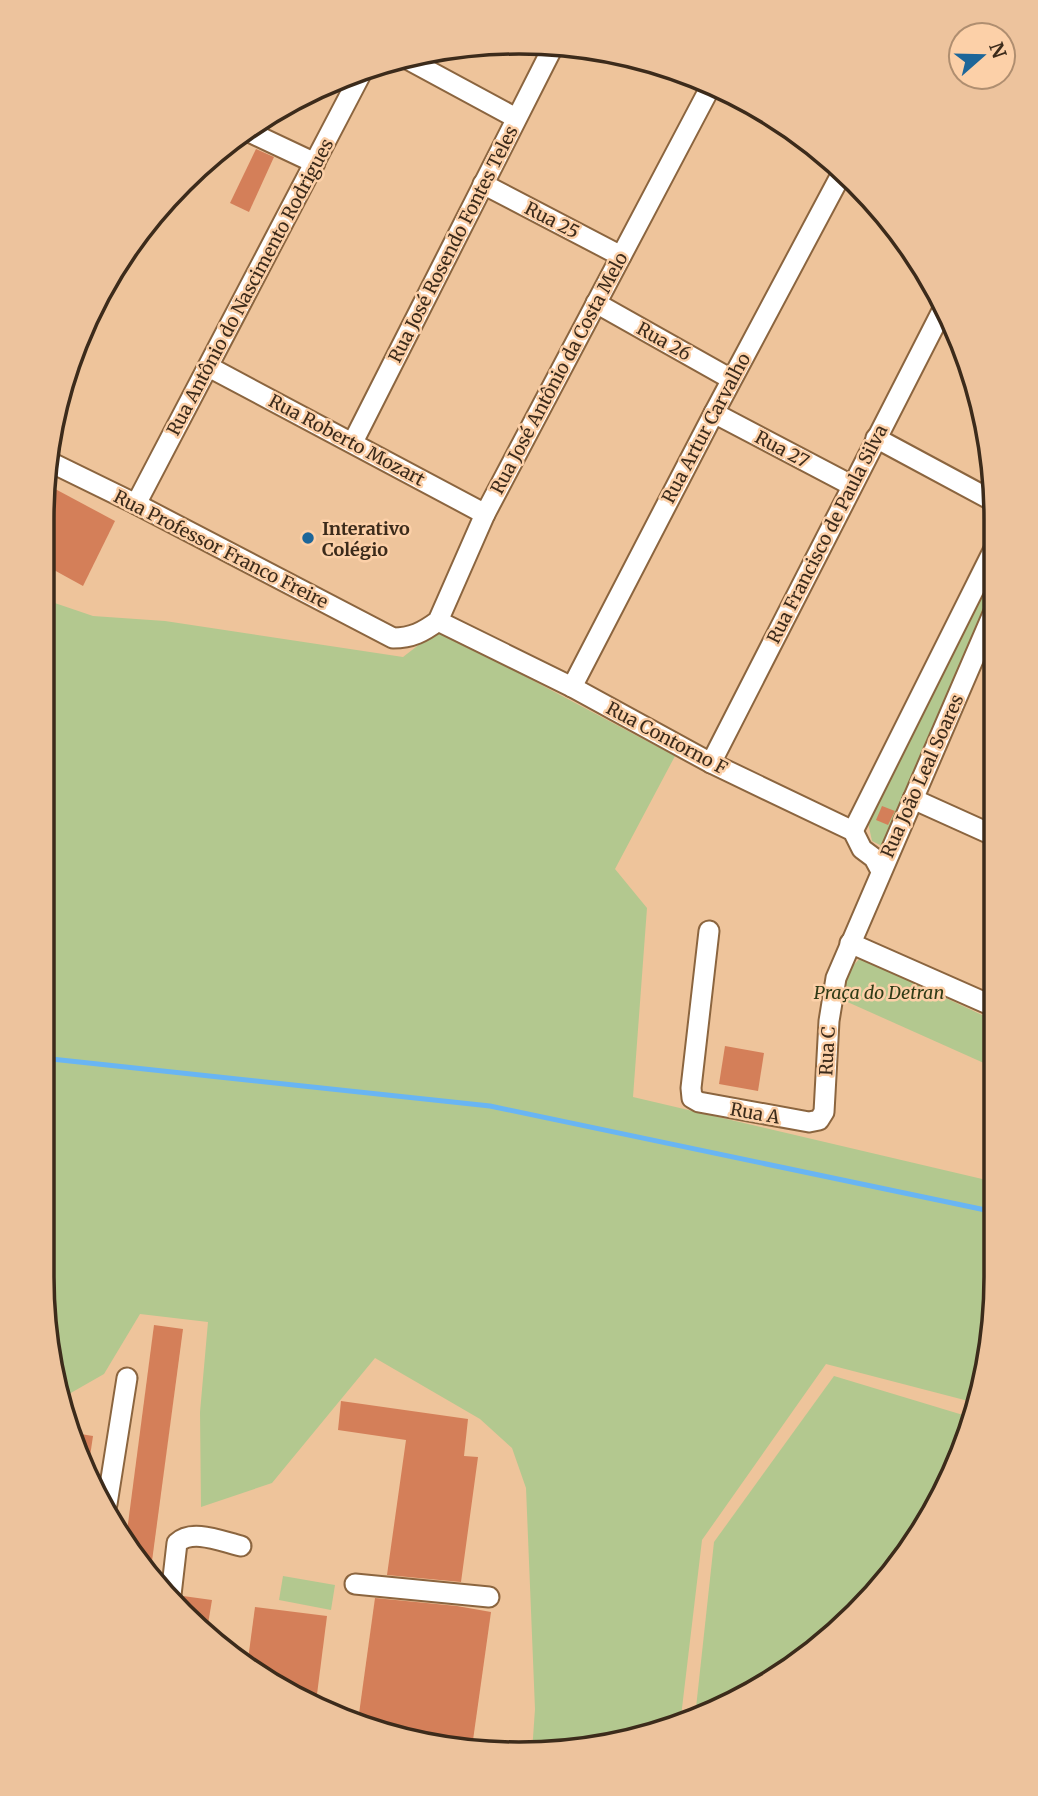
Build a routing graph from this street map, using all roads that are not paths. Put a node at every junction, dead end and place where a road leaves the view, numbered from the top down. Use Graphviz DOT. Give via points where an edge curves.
graph roads {
  1 [pos="549,55"];
  2 [pos="418,65"];
  3 [pos="356,84"];
  4 [pos="707,94"];
  5 [pos="516,118"];
  6 [pos="257,136"];
  7 [pos="315,163"];
  8 [pos="838,181"];
  9 [pos="483,184"];
  10 [pos="621,256"];
  11 [pos="596,303"];
  12 [pos="938,318"];
  13 [pos="209,367"];
  14 [pos="732,379"];
  15 [pos="713,412"];
  16 [pos="876,438"];
  17 [pos="354,442"];
  18 [pos="57,466"];
  19 [pos="851,485"];
  20 [pos="983,496"];
  21 [pos="136,504"];
  22 [pos="485,514"];
  23 [pos="984,569"];
  24 [pos="438,621"];
  25 [pos="984,634"];
  26 [pos="572,687"];
  27 [pos="711,763"];
  28 [pos="913,799"];
  29 [pos="984,830"];
  30 [pos="853,831"];
  31 [pos="881,872"];
  32 [pos="709,931"];
  33 [pos="850,943"];
  34 [pos="984,1002"];
  35 [pos="819,1119"];
  36 [pos="127,1378"];
  37 [pos="109,1494"];
  38 [pos="241,1546"];
  39 [pos="355,1584"];
  40 [pos="171,1585"];
  41 [pos="489,1597"];
  1 -- 5 [label="street, Rua José Rosendo Fontes Teles"];
  2 -- 5 [label="street"];
  3 -- 7 [label="street, Rua Antônio do Nascimento Rodrigues"];
  4 -- 10 [label="street, Rua José Antônio da Costa Melo"];
  5 -- 9 [label="street, Rua José Rosendo Fontes Teles"];
  6 -- 7 [label="street"];
  7 -- 13 [label="street, Rua Antônio do Nascimento Rodrigues"];
  8 -- 14 [label="street, Rua Artur Carvalho"];
  9 -- 10 [label="street, Rua 25"];
  9 -- 17 [label="street, Rua José Rosendo Fontes Teles"];
  10 -- 11 [label="street, Rua José Antônio da Costa Melo"];
  11 -- 14 [label="street, Rua 26"];
  11 -- 22 [label="street, Rua José Antônio da Costa Melo"];
  12 -- 16 [label="street, Rua Francisco de Paula Silva"];
  13 -- 17 [label="street, Rua Roberto Mozart"];
  13 -- 21 [label="street, Rua Antônio do Nascimento Rodrigues"];
  14 -- 15 [label="street, Rua Artur Carvalho"];
  15 -- 19 [label="street, Rua 27"];
  15 -- 26 [label="street, Rua Artur Carvalho"];
  16 -- 19 [label="street, Rua Francisco de Paula Silva"];
  16 -- 20 [label="street"];
  17 -- 22 [label="street, Rua Roberto Mozart"];
  18 -- 21 [label="street, Rua Professor Franco Freire"];
  19 -- 27 [label="street, Rua Francisco de Paula Silva"];
  21 -- 24 [label="street, Rua Professor Franco Freire" via="393,638 413,636"];
  22 -- 24 [label="street, Rua José Antônio da Costa Melo"];
  23 -- 30 [label="street, Rua João Leal Soares"];
  24 -- 26 [label="street, Rua Contorno F"];
  25 -- 28 [label="street, Rua João Leal Soares"];
  26 -- 27 [label="street, Rua Contorno F"];
  27 -- 30 [label="street, Rua Contorno F"];
  28 -- 29 [label="street"];
  28 -- 31 [label="street, Rua João Leal Soares"];
  30 -- 31 [label="street, Rua Contorno F"];
  31 -- 33 [label="street, Rua João Leal Soares"];
  32 -- 35 [label="street, Rua A" via="692,1098 809,1122"];
  33 -- 34 [label="street"];
  33 -- 35 [label="street, Rua C" via="831,999 824,1112"];
  36 -- 37 [label="street"];
  38 -- 40 [label="street" via="200,1536 182,1538 177,1543"];
  39 -- 41 [label="street"];
}
